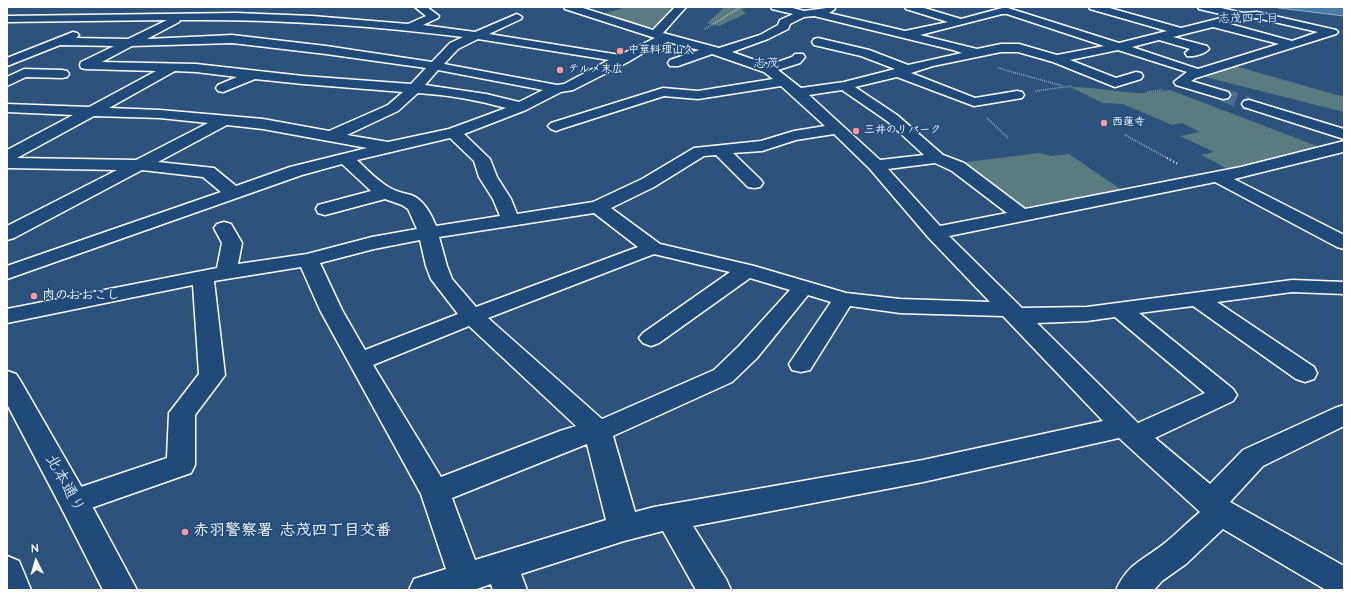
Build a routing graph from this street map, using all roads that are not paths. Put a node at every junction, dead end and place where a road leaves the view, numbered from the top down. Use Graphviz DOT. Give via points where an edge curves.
graph roads {
  1 [pos="92,7"];
  2 [pos="146,7"];
  3 [pos="284,7"];
  4 [pos="420,7"];
  5 [pos="569,7"];
  6 [pos="681,7"];
  7 [pos="776,7"];
  8 [pos="834,7"];
  9 [pos="938,7"];
  10 [pos="1094,7"];
  11 [pos="1203,7"];
  12 [pos="333,10"];
  13 [pos="915,10"];
  14 [pos="1240,11"];
  15 [pos="810,14"];
  16 [pos="385,15"];
  17 [pos="1310,16"];
  18 [pos="266,17"];
  19 [pos="517,17"];
  20 [pos="118,18"];
  21 [pos="180,18"];
  22 [pos="7,19"];
  23 [pos="56,19"];
  24 [pos="319,20"];
  25 [pos="960,22"];
  26 [pos="1213,23"];
  27 [pos="369,24"];
  28 [pos="413,28"];
  29 [pos="21,30"];
  30 [pos="1181,31"];
  31 [pos="1338,34"];
  32 [pos="904,35"];
  33 [pos="398,36"];
  34 [pos="474,36"];
  35 [pos="1161,37"];
  36 [pos="668,38"];
  37 [pos="224,39"];
  38 [pos="58,41"];
  39 [pos="818,42"];
  40 [pos="130,43"];
  41 [pos="277,44"];
  42 [pos="1291,44"];
  43 [pos="1120,46"];
  44 [pos="378,47"];
  45 [pos="715,51"];
  46 [pos="895,53"];
  47 [pos="1191,53"];
  48 [pos="978,54"];
  49 [pos="364,55"];
  50 [pos="799,57"];
  51 [pos="624,58"];
  52 [pos="1057,59"];
  53 [pos="7,62"];
  54 [pos="674,63"];
  55 [pos="272,65"];
  56 [pos="926,65"];
  57 [pos="174,66"];
  58 [pos="434,66"];
  59 [pos="769,69"];
  60 [pos="863,70"];
  61 [pos="1196,71"];
  62 [pos="903,72"];
  63 [pos="62,74"];
  64 [pos="253,74"];
  65 [pos="1136,76"];
  66 [pos="880,78"];
  67 [pos="323,81"];
  68 [pos="784,81"];
  69 [pos="7,82"];
  70 [pos="844,86"];
  71 [pos="223,88"];
  72 [pos="414,89"];
  73 [pos="556,89"];
  74 [pos="798,93"];
  75 [pos="1017,95"];
  76 [pos="1223,95"];
  77 [pos="527,104"];
  78 [pos="1249,104"];
  79 [pos="7,108"];
  80 [pos="92,111"];
  81 [pos="577,119"];
  82 [pos="225,120"];
  83 [pos="556,126"];
  84 [pos="837,129"];
  85 [pos="453,133"];
  86 [pos="332,136"];
  87 [pos="1342,145"];
  88 [pos="389,147"];
  89 [pos="720,149"];
  90 [pos="7,157"];
  91 [pos="345,158"];
  92 [pos="937,158"];
  93 [pos="7,163"];
  94 [pos="140,165"];
  95 [pos="876,165"];
  96 [pos="1210,177"];
  97 [pos="754,183"];
  98 [pos="234,193"];
  99 [pos="386,193"];
  100 [pos="598,207"];
  101 [pos="325,209"];
  102 [pos="1022,216"];
  103 [pos="510,219"];
  104 [pos="224,228"];
  105 [pos="428,233"];
  106 [pos="935,233"];
  107 [pos="7,234"];
  108 [pos="1344,243"];
  109 [pos="653,248"];
  110 [pos="308,260"];
  111 [pos="747,270"];
  112 [pos="7,274"];
  113 [pos="214,275"];
  114 [pos="803,288"];
  115 [pos="1344,288"];
  116 [pos="844,299"];
  117 [pos="1198,299"];
  118 [pos="1121,310"];
  119 [pos="1012,312"];
  120 [pos="7,316"];
  121 [pos="473,317"];
  122 [pos="651,338"];
  123 [pos="359,361"];
  124 [pos="801,364"];
  125 [pos="1305,373"];
  126 [pos="7,380"];
  127 [pos="1344,415"];
  128 [pos="598,431"];
  129 [pos="1129,431"];
  130 [pos="435,492"];
  131 [pos="74,502"];
  132 [pos="1216,507"];
  133 [pos="671,517"];
  134 [pos="624,528"];
  135 [pos="7,571"];
  136 [pos="465,577"];
  137 [pos="506,578"];
  138 [pos="1344,583"];
  139 [pos="14,590"];
  140 [pos="120,590"];
  141 [pos="426,590"];
  142 [pos="714,590"];
  143 [pos="1133,590"];
  1 -- 23 [label="main road"];
  2 -- 20 [label="main road"];
  3 -- 18 [label="main road"];
  4 -- 28 [label="main road" via="434,16"];
  5 -- 36 [label="main road"];
  6 -- 36 [label="main road"];
  7 -- 15 [label="main road"];
  8 -- 15 [label="main road"];
  9 -- 13 [label="main road"];
  10 -- 30 [label="main road"];
  11 -- 14 [label="main road"];
  12 -- 24 [label="main road"];
  13 -- 25 [label="main road"];
  14 -- 17 [label="main road"];
  14 -- 26 [label="main road"];
  14 -- 31 [label="main road"];
  15 -- 32 [label="main road"];
  15 -- 45 [label="main road" via="784,22 784,27 764,37"];
  16 -- 27 [label="main road"];
  18 -- 21 [label="main road"];
  18 -- 24 [label="main road"];
  18 -- 37 [label="main road"];
  19 -- 34 [label="main road"];
  20 -- 21 [label="main road"];
  20 -- 23 [label="main road"];
  20 -- 38 [label="main road"];
  21 -- 40 [label="main road"];
  22 -- 23 [label="main road"];
  23 -- 29 [label="main road"];
  24 -- 27 [label="main road"];
  24 -- 41 [label="main road"];
  25 -- 32 [label="main road"];
  25 -- 43 [label="main road" via="1008,11"];
  26 -- 30 [label="main road"];
  26 -- 42 [label="main road"];
  27 -- 28 [label="main road"];
  28 -- 33 [label="main road"];
  28 -- 34 [label="main road"];
  30 -- 35 [label="main road"];
  31 -- 42 [label="main road"];
  32 -- 48 [label="main road"];
  34 -- 51 [label="main road"];
  34 -- 58 [label="main road" via="454,46"];
  35 -- 43 [label="main road"];
  35 -- 47 [label="main road" via="1203,49"];
  36 -- 45 [label="main road"];
  36 -- 51 [label="main road"];
  37 -- 40 [label="main road"];
  37 -- 41 [label="main road"];
  37 -- 57 [label="main road"];
  38 -- 40 [label="main road"];
  38 -- 53 [label="main road"];
  39 -- 62 [label="main road" via="865,53"];
  40 -- 57 [label="main road" via="86,65"];
  41 -- 49 [label="main road"];
  42 -- 61 [label="main road"];
  43 -- 52 [label="main road"];
  43 -- 61 [label="main road"];
  44 -- 49 [label="main road"];
  45 -- 54 [label="main road"];
  45 -- 59 [label="main road"];
  46 -- 56 [label="main road"];
  48 -- 52 [label="main road" via="1001,48 1019,48"];
  48 -- 56 [label="main road"];
  49 -- 58 [label="main road"];
  49 -- 67 [label="main road"];
  50 -- 59 [label="main road"];
  51 -- 73 [label="main road" via="568,87"];
  52 -- 65 [label="main road" via="1115,83"];
  55 -- 64 [label="main road"];
  56 -- 62 [label="main road"];
  57 -- 64 [label="main road"];
  57 -- 80 [label="main road"];
  58 -- 72 [label="main road"];
  58 -- 73 [label="main road"];
  59 -- 68 [label="main road"];
  60 -- 66 [label="main road"];
  61 -- 76 [label="main road" via="1181,82"];
  62 -- 66 [label="main road"];
  62 -- 75 [label="main road" via="974,102"];
  63 -- 69 [label="main road" via="24,73"];
  64 -- 67 [label="main road"];
  64 -- 71 [label="main road"];
  66 -- 70 [label="main road"];
  67 -- 72 [label="main road"];
  68 -- 74 [label="main road"];
  68 -- 81 [label="main road" via="698,95 663,92"];
  70 -- 74 [label="main road"];
  70 -- 92 [label="main road" via="892,118"];
  72 -- 77 [label="main road" via="438,90"];
  72 -- 86 [label="main road" via="393,108"];
  73 -- 77 [label="main road"];
  74 -- 84 [label="main road"];
  77 -- 81 [label="main road" via="553,108"];
  77 -- 85 [label="main road"];
  78 -- 87 [label="main road"];
  79 -- 80 [label="main road"];
  80 -- 82 [label="main road"];
  80 -- 90 [label="main road"];
  81 -- 83 [label="main road"];
  82 -- 86 [label="main road"];
  82 -- 94 [label="main road"];
  84 -- 89 [label="main road" via="794,136 762,146"];
  84 -- 95 [label="main road"];
  85 -- 88 [label="main road"];
  85 -- 103 [label="main road" via="482,159 488,177 502,199"];
  86 -- 88 [label="main road"];
  87 -- 96 [label="main road" via="1242,172"];
  88 -- 91 [label="main road"];
  89 -- 97 [label="main road"];
  89 -- 100 [label="main road" via="700,151 648,183"];
  91 -- 98 [label="main road" via="296,171"];
  91 -- 99 [label="main road" via="368,182"];
  92 -- 95 [label="main road"];
  92 -- 102 [label="main road" via="958,167"];
  93 -- 94 [label="main road"];
  94 -- 98 [label="main road" via="208,172"];
  94 -- 107 [label="main road"];
  95 -- 106 [label="main road"];
  96 -- 102 [label="main road"];
  96 -- 108 [label="main road"];
  98 -- 112 [label="main road"];
  99 -- 101 [label="main road"];
  99 -- 105 [label="main road" via="413,203"];
  100 -- 103 [label="main road"];
  100 -- 109 [label="main road"];
  102 -- 106 [label="main road"];
  103 -- 105 [label="main road"];
  104 -- 113 [label="main road" via="232,243"];
  105 -- 110 [label="main road"];
  105 -- 121 [label="main road" via="439,275"];
  106 -- 119 [label="main road"];
  109 -- 111 [label="main road"];
  109 -- 121 [label="main road"];
  110 -- 113 [label="main road"];
  110 -- 123 [label="main road" via="331,310"];
  111 -- 114 [label="main road"];
  111 -- 122 [label="main road"];
  113 -- 120 [label="main road"];
  113 -- 131 [label="main road" via="212,375 182,412 181,465"];
  114 -- 116 [label="main road"];
  114 -- 128 [label="main road" via="748,352 723,376"];
  115 -- 117 [label="main road" via="1292,286"];
  116 -- 119 [label="main road" via="900,306"];
  116 -- 124 [label="main road"];
  117 -- 118 [label="main road"];
  117 -- 125 [label="main road"];
  118 -- 119 [label="main road" via="1031,316"];
  118 -- 129 [label="main road" via="1224,395"];
  119 -- 129 [label="main road"];
  121 -- 123 [label="main road"];
  121 -- 128 [label="main road"];
  123 -- 130 [label="main road"];
  126 -- 131 [label="main road, 北本通り"];
  127 -- 132 [label="main road" via="1252,458"];
  128 -- 130 [label="main road" via="570,438"];
  128 -- 134 [label="main road"];
  129 -- 132 [label="main road"];
  129 -- 133 [label="main road"];
  130 -- 136 [label="main road"];
  131 -- 140 [label="main road, 北本通り"];
  132 -- 138 [label="main road"];
  132 -- 143 [label="main road" via="1175,554 1150,571"];
  133 -- 134 [label="main road"];
  133 -- 142 [label="main road"];
  134 -- 137 [label="main road"];
  135 -- 139 [label="main road"];
  136 -- 137 [label="main road"];
  136 -- 141 [label="main road"];
}
